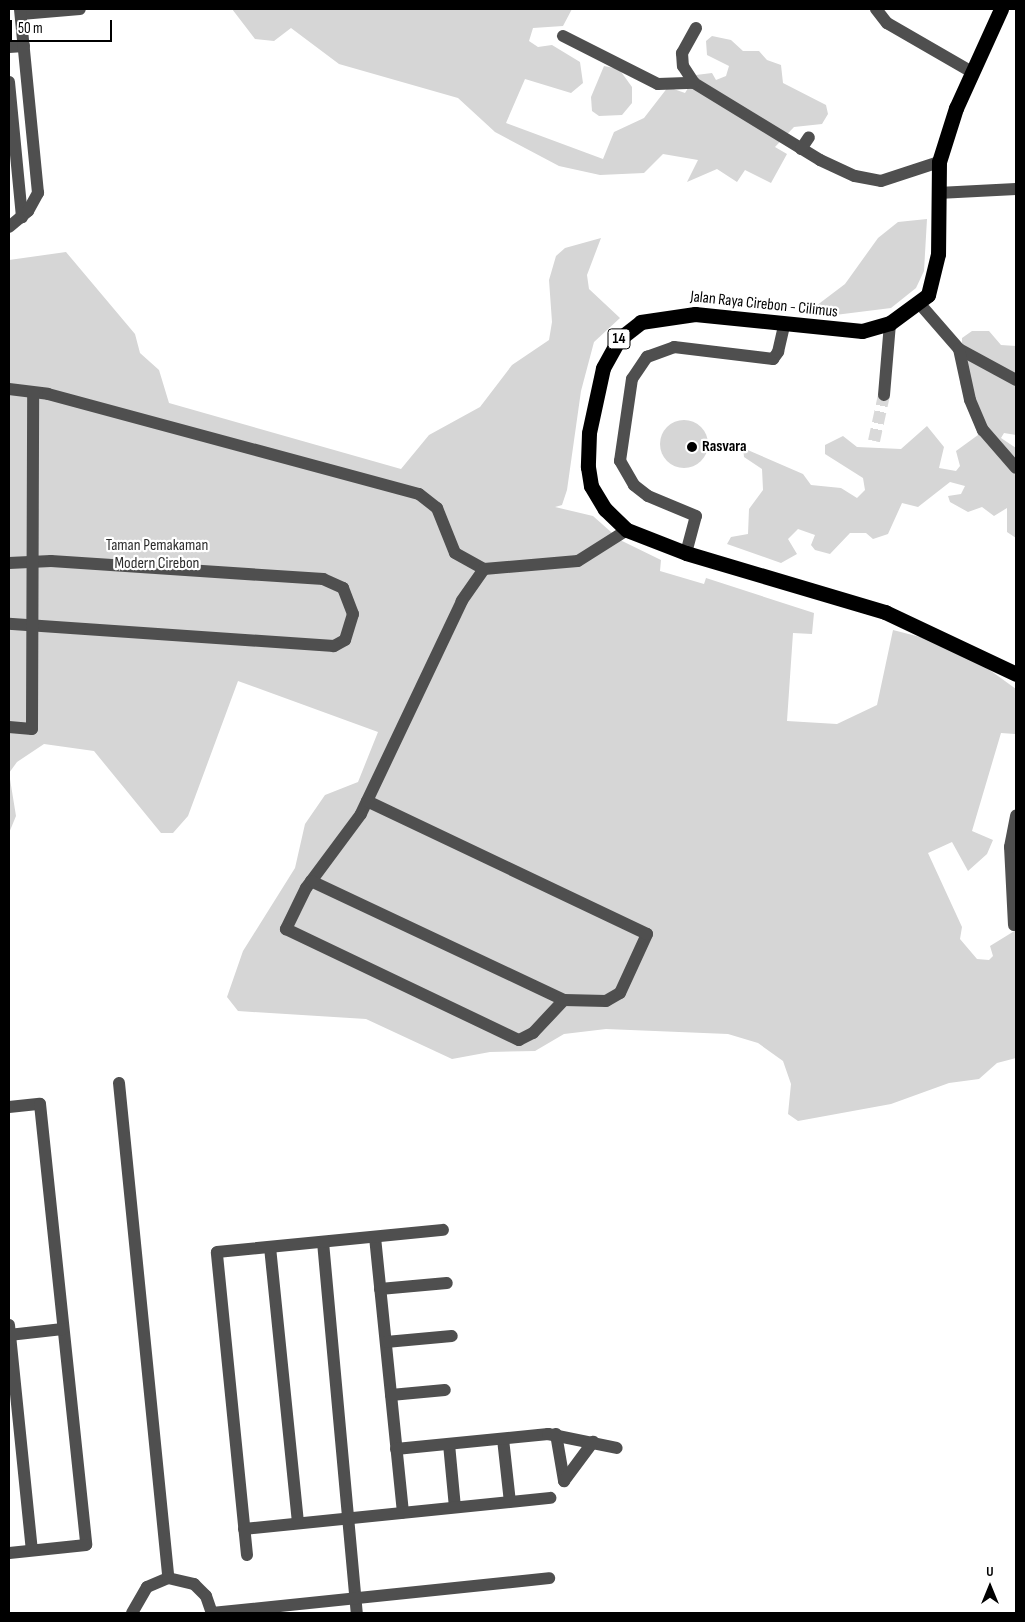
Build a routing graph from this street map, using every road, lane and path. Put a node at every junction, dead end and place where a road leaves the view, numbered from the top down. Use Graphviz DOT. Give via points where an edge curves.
graph roads {
  1 [pos="80,9"];
  2 [pos="876,9"];
  3 [pos="1001,9"];
  4 [pos="20,11"];
  5 [pos="696,28"];
  6 [pos="563,36"];
  7 [pos="24,46"];
  8 [pos="9,47"];
  9 [pos="972,72"];
  10 [pos="9,82"];
  11 [pos="694,83"];
  12 [pos="809,137"];
  13 [pos="802,150"];
  14 [pos="939,162"];
  15 [pos="1016,190"];
  16 [pos="938,194"];
  17 [pos="22,217"];
  18 [pos="9,227"];
  19 [pos="918,304"];
  20 [pos="890,323"];
  21 [pos="784,325"];
  22 [pos="959,349"];
  23 [pos="1016,380"];
  24 [pos="9,388"];
  25 [pos="32,393"];
  26 [pos="884,395"];
  27 [pos="1016,468"];
  28 [pos="627,530"];
  29 [pos="686,553"];
  30 [pos="32,562"];
  31 [pos="9,563"];
  32 [pos="484,569"];
  33 [pos="9,624"];
  34 [pos="32,626"];
  35 [pos="1016,674"];
  36 [pos="9,727"];
  37 [pos="367,801"];
  38 [pos="1016,816"];
  39 [pos="311,881"];
  40 [pos="1014,925"];
  41 [pos="564,1000"];
  42 [pos="119,1082"];
  43 [pos="9,1107"];
  44 [pos="443,1230"];
  45 [pos="375,1237"];
  46 [pos="323,1242"];
  47 [pos="270,1247"];
  48 [pos="447,1282"];
  49 [pos="380,1289"];
  50 [pos="64,1329"];
  51 [pos="9,1331"];
  52 [pos="452,1336"];
  53 [pos="386,1342"];
  54 [pos="445,1390"];
  55 [pos="391,1395"];
  56 [pos="556,1434"];
  57 [pos="503,1439"];
  58 [pos="593,1442"];
  59 [pos="449,1444"];
  60 [pos="617,1448"];
  61 [pos="396,1449"];
  62 [pos="550,1498"];
  63 [pos="510,1502"];
  64 [pos="455,1507"];
  65 [pos="403,1513"];
  66 [pos="351,1518"];
  67 [pos="298,1523"];
  68 [pos="244,1529"];
  69 [pos="32,1550"];
  70 [pos="9,1553"];
  71 [pos="247,1555"];
  72 [pos="168,1578"];
  73 [pos="549,1578"];
  74 [pos="357,1598"];
  75 [pos="132,1613"];
  76 [pos="212,1613"];
  77 [pos="357,1613"];
  1 -- 4 [label="street"];
  2 -- 9 [label="street" via="887,23"];
  3 -- 9 [label="highway, Jalan Raya Cirebon - Cilimus / 14"];
  4 -- 7 [label="street"];
  5 -- 11 [label="street" via="682,53 683,66"];
  6 -- 11 [label="street" via="658,84"];
  7 -- 8 [label="street"];
  7 -- 17 [label="street" via="38,193"];
  9 -- 14 [label="highway, Jalan Raya Cirebon - Cilimus / 14"];
  10 -- 17 [label="street"];
  11 -- 13 [label="street"];
  12 -- 13 [label="street"];
  13 -- 14 [label="street" via="869,180 894,178"];
  14 -- 16 [label="highway, Jalan Raya Cirebon - Cilimus / 14"];
  15 -- 16 [label="street"];
  16 -- 19 [label="highway, Jalan Raya Cirebon - Cilimus / 14" via="936,266 928,295"];
  17 -- 18 [label="street"];
  19 -- 20 [label="highway, Jalan Raya Cirebon - Cilimus / 14"];
  19 -- 22 [label="street"];
  20 -- 21 [label="highway, Jalan Raya Cirebon - Cilimus / 14" via="862,331"];
  20 -- 26 [label="street"];
  21 -- 28 [label="highway, Jalan Raya Cirebon - Cilimus / 14" via="676,314 641,322 619,339 600,377 588,468 605,509"];
  21 -- 29 [label="street" via="778,352 773,359 674,347 647,357 632,379 620,461 634,485 648,496 696,516"];
  22 -- 23 [label="street"];
  22 -- 27 [label="street" via="970,400 982,430"];
  24 -- 25 [label="street"];
  25 -- 30 [label="street"];
  25 -- 32 [label="street" via="285,456 430,500 455,553"];
  28 -- 29 [label="highway, Jalan Raya Cirebon - Cilimus / 14"];
  28 -- 32 [label="street" via="578,561"];
  29 -- 35 [label="highway, Jalan Raya Cirebon - Cilimus / 14" via="885,612"];
  30 -- 31 [label="street"];
  30 -- 34 [label="street"];
  30 -- 34 [label="street" via="323,579 343,588 353,614 345,640 334,646"];
  32 -- 37 [label="street" via="462,601"];
  33 -- 34 [label="street"];
  34 -- 36 [label="street" via="32,728"];
  37 -- 39 [label="street"];
  37 -- 41 [label="street" via="647,934 620,994 606,1001"];
  38 -- 40 [label="street" via="1010,848"];
  39 -- 41 [label="street"];
  39 -- 41 [label="street" via="286,930 323,948 519,1040 533,1033"];
  42 -- 72 [label="street"];
  43 -- 50 [label="street" via="40,1104"];
  44 -- 45 [label="street"];
  45 -- 46 [label="street"];
  45 -- 49 [label="street"];
  46 -- 47 [label="street"];
  46 -- 66 [label="street"];
  47 -- 67 [label="street"];
  47 -- 68 [label="street" via="216,1252"];
  48 -- 49 [label="street"];
  49 -- 53 [label="street"];
  50 -- 51 [label="street"];
  50 -- 69 [label="street" via="86,1545"];
  51 -- 69 [label="street"];
  52 -- 53 [label="street"];
  53 -- 55 [label="street"];
  54 -- 55 [label="street"];
  55 -- 61 [label="street"];
  56 -- 57 [label="street"];
  56 -- 58 [label="street"];
  56 -- 58 [label="street" via="564,1480"];
  57 -- 59 [label="street"];
  57 -- 63 [label="street"];
  58 -- 60 [label="street"];
  59 -- 61 [label="street"];
  59 -- 64 [label="street"];
  61 -- 65 [label="street"];
  62 -- 63 [label="street"];
  63 -- 64 [label="street"];
  64 -- 65 [label="street"];
  65 -- 66 [label="street"];
  66 -- 67 [label="street"];
  66 -- 74 [label="street"];
  67 -- 68 [label="street"];
  68 -- 71 [label="street"];
  69 -- 70 [label="street"];
  72 -- 75 [label="street" via="147,1587"];
  72 -- 76 [label="street" via="194,1584 206,1596"];
  73 -- 74 [label="street"];
  74 -- 76 [label="street"];
  74 -- 77 [label="street"];
}
